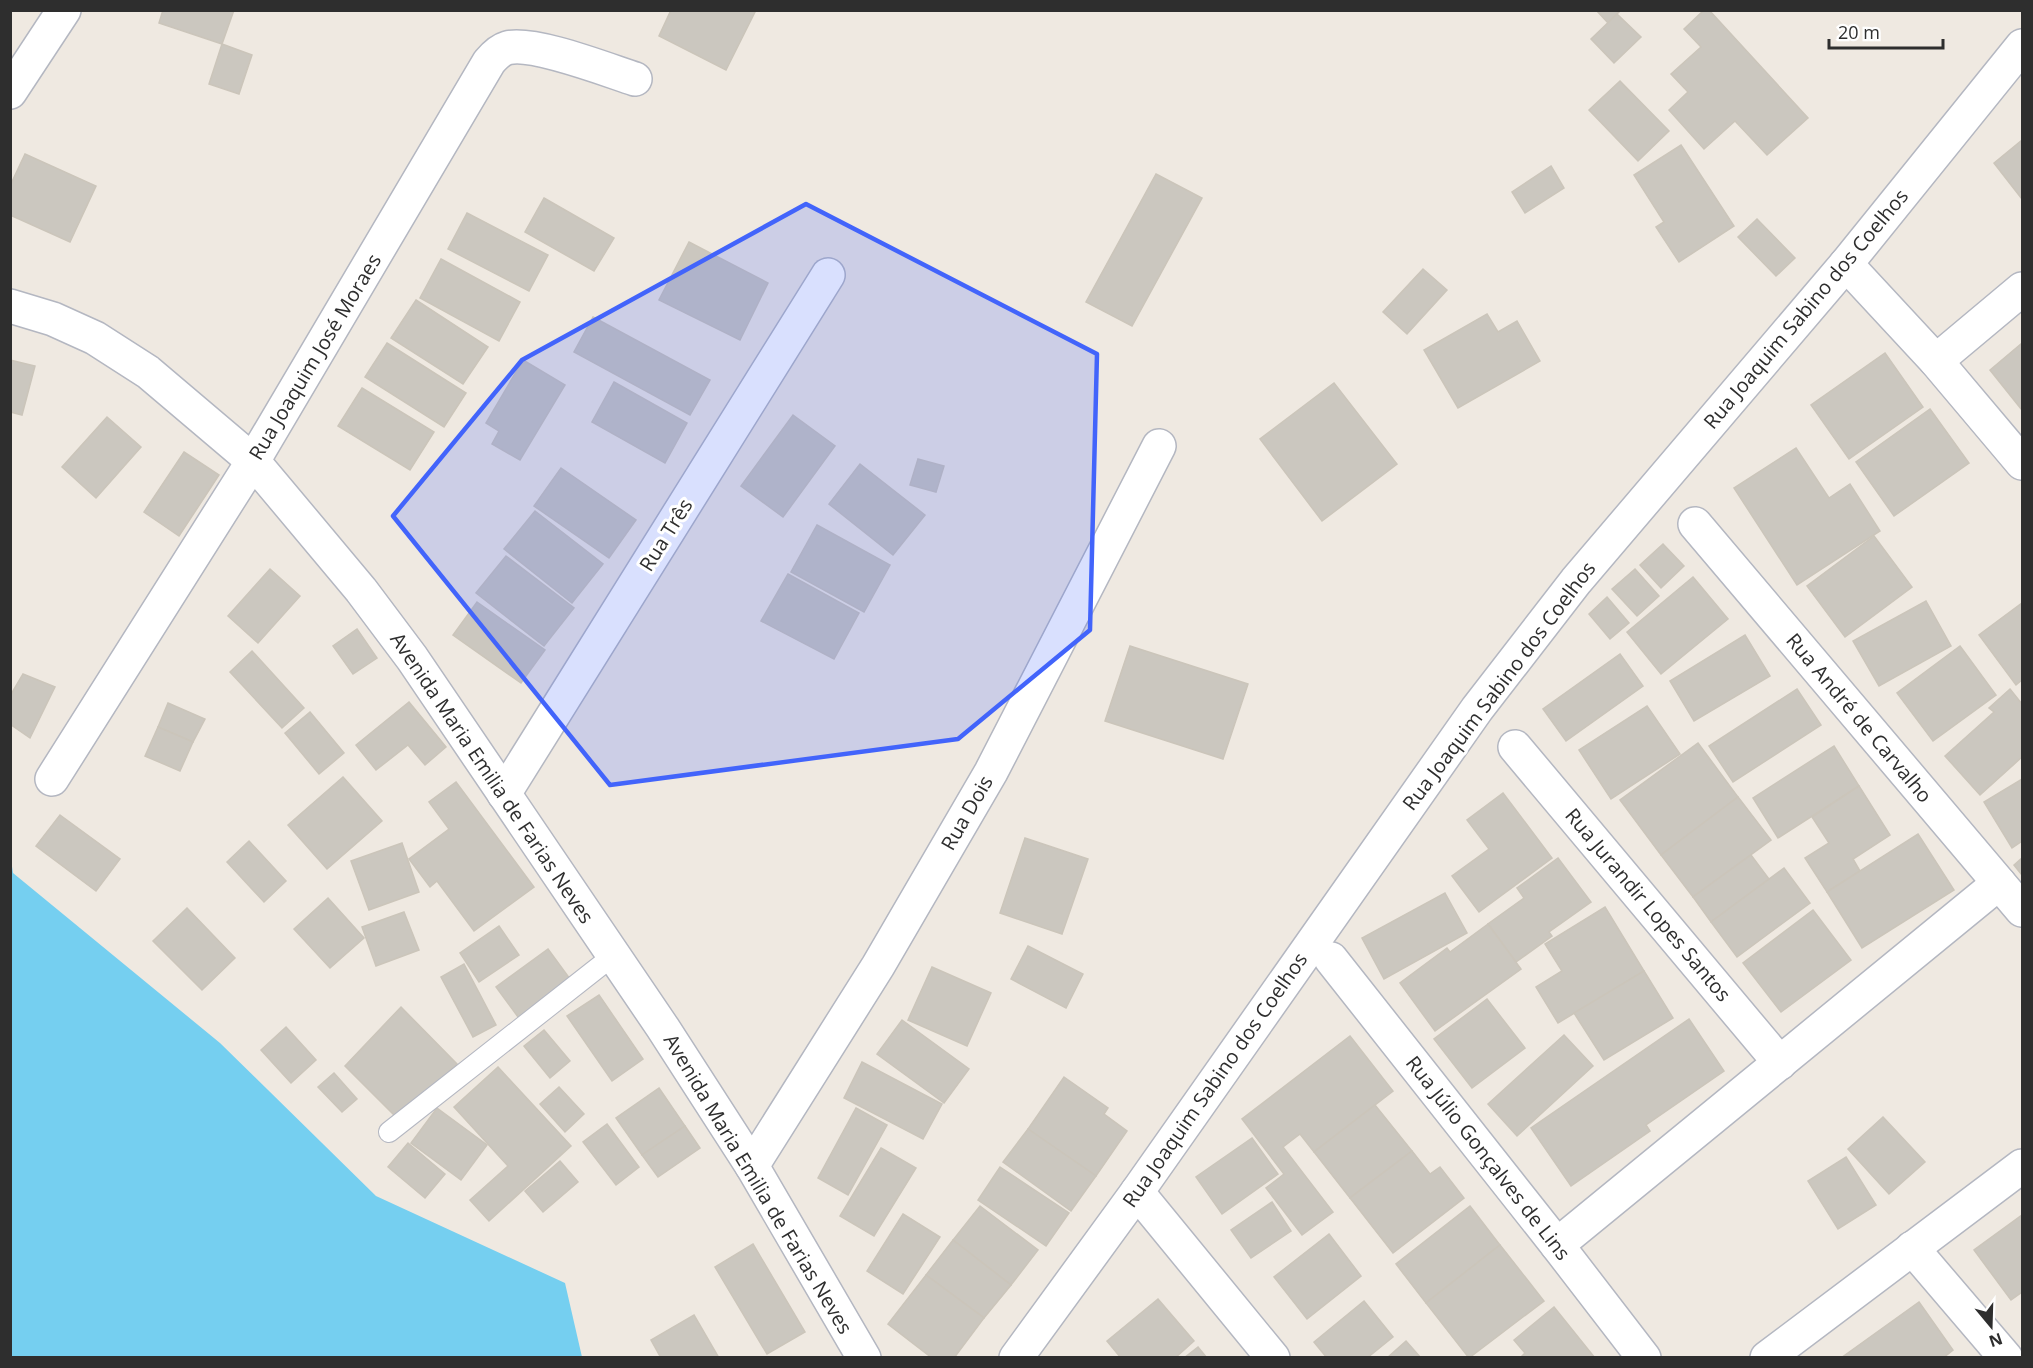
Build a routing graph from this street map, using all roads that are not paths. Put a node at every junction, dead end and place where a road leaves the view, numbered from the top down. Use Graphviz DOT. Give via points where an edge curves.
graph roads {
  1 [pos="64,10"];
  2 [pos="2022,46"];
  3 [pos="635,78"];
  4 [pos="10,92"];
  5 [pos="1846,264"];
  6 [pos="828,275"];
  7 [pos="2022,289"];
  8 [pos="10,306"];
  9 [pos="1936,361"];
  10 [pos="1159,446"];
  11 [pos="253,461"];
  12 [pos="2022,463"];
  13 [pos="1695,524"];
  14 [pos="1515,747"];
  15 [pos="52,779"];
  16 [pos="504,794"];
  17 [pos="1999,883"];
  18 [pos="2022,910"];
  19 [pos="614,955"];
  20 [pos="1331,960"];
  21 [pos="1780,1063"];
  22 [pos="389,1132"];
  23 [pos="752,1166"];
  24 [pos="2022,1166"];
  25 [pos="1137,1192"];
  26 [pos="1557,1245"];
  27 [pos="1912,1248"];
  28 [pos="864,1358"];
  29 [pos="1016,1358"];
  30 [pos="1273,1358"];
  31 [pos="1644,1358"];
  32 [pos="1767,1358"];
  33 [pos="2006,1358"];
  1 -- 4 [label="street"];
  2 -- 5 [label="street, Rua Joaquim Sabino dos Coelhos"];
  3 -- 11 [label="street, Rua Joaquim José Moraes" via="523,46 508,48 495,56"];
  5 -- 9 [label="street"];
  5 -- 25 [label="street, Rua Joaquim Sabino dos Coelhos" via="1576,581 1477,708"];
  6 -- 16 [label="street, Rua Três"];
  7 -- 9 [label="street"];
  8 -- 11 [label="street, Avenida Maria Emilia de Farias Neves" via="53,319 122,355 148,372"];
  9 -- 12 [label="street"];
  10 -- 23 [label="street, Rua Dois" via="991,772 878,966"];
  11 -- 15 [label="street, Rua Joaquim José Moraes"];
  11 -- 16 [label="street, Avenida Maria Emilia de Farias Neves" via="412,658"];
  13 -- 17 [label="street, Rua André de Carvalho"];
  14 -- 21 [label="street, Rua Jurandir Lopes Santos"];
  16 -- 19 [label="street, Avenida Maria Emilia de Farias Neves"];
  17 -- 18 [label="street, Rua André de Carvalho"];
  17 -- 21 [label="street"];
  19 -- 22 [label="lane"];
  19 -- 23 [label="street, Avenida Maria Emilia de Farias Neves"];
  20 -- 26 [label="street, Rua Júlio Gonçalves de Lins"];
  21 -- 26 [label="street"];
  23 -- 28 [label="street, Avenida Maria Emilia de Farias Neves"];
  24 -- 27 [label="street"];
  25 -- 29 [label="street, Rua Joaquim Sabino dos Coelhos"];
  25 -- 30 [label="street"];
  26 -- 31 [label="street, Rua Júlio Gonçalves de Lins"];
  27 -- 32 [label="street"];
  27 -- 33 [label="street"];
}
